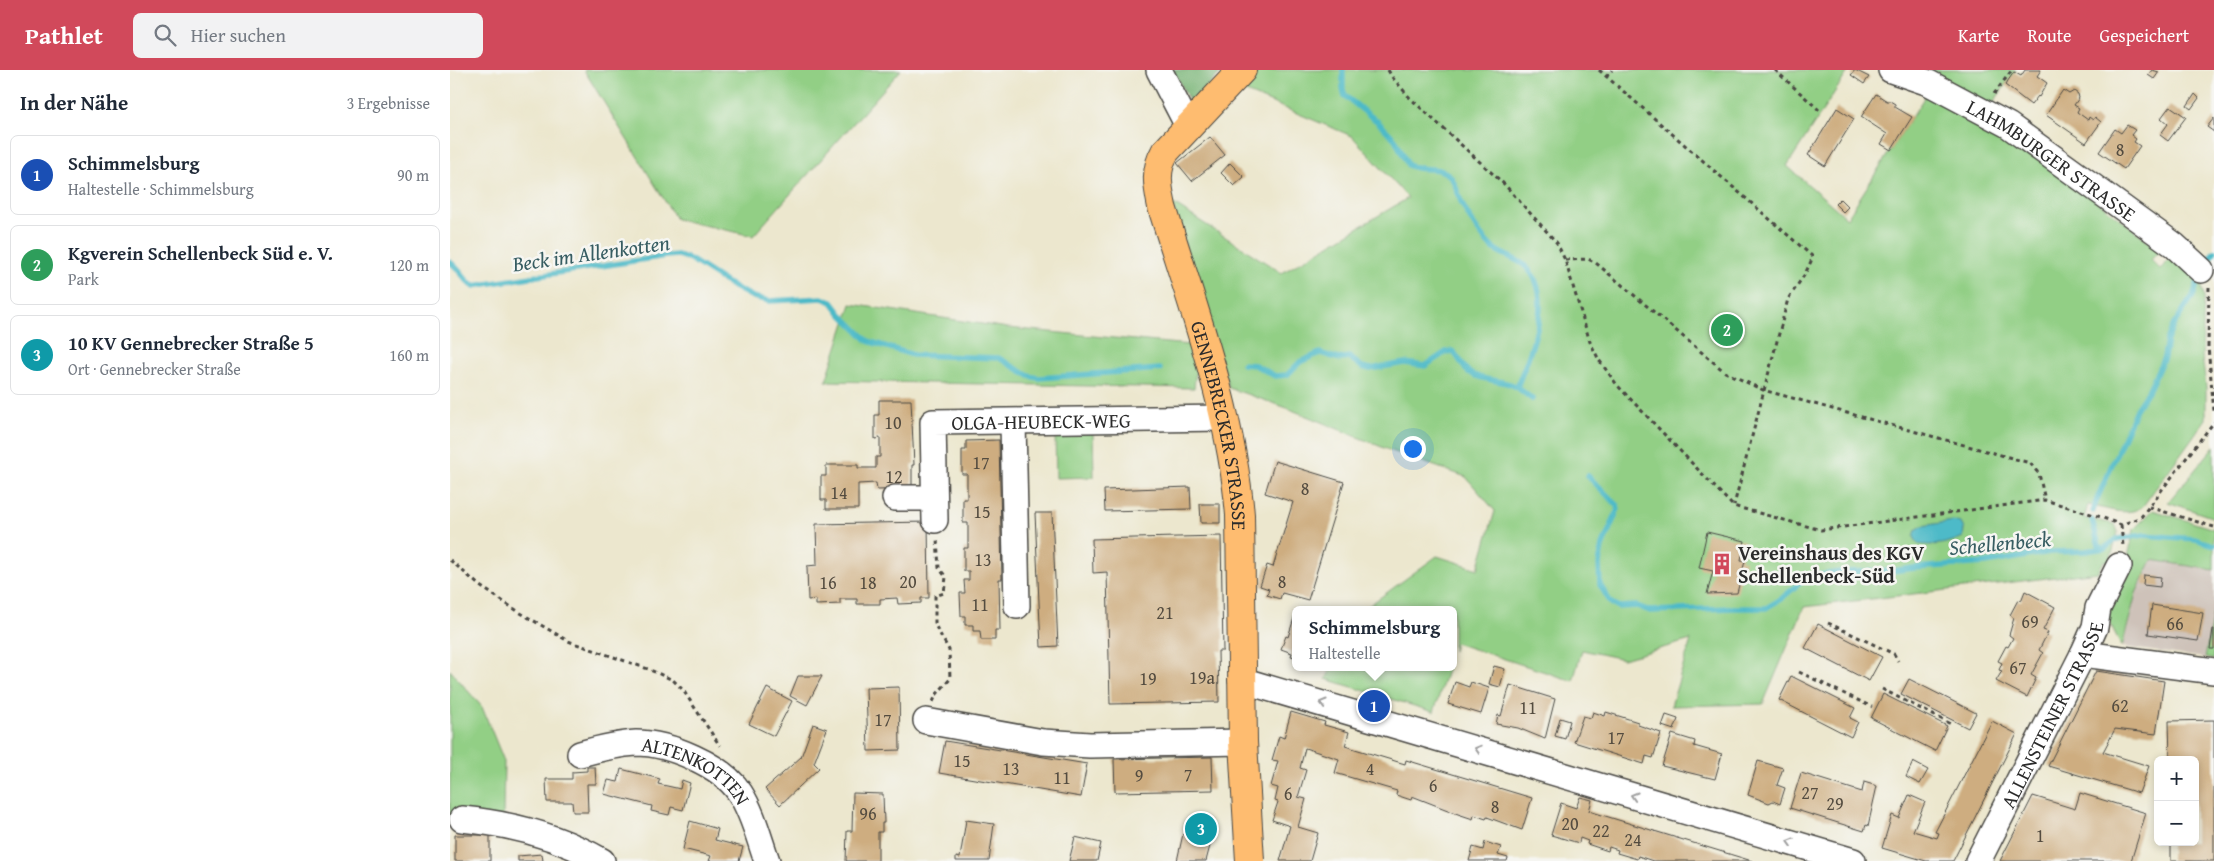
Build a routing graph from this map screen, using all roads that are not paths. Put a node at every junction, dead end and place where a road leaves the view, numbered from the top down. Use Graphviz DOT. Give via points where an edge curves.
graph roads {
  1 [pos="1159,70"];
  2 [pos="1242,70"];
  3 [pos="1891,70"];
  4 [pos="1188,126"];
  5 [pos="2201,270"];
  6 [pos="1224,418"];
  7 [pos="1013,422"];
  8 [pos="895,498"];
  9 [pos="2121,555"];
  10 [pos="1017,606"];
  11 [pos="2083,654"];
  12 [pos="2214,671"];
  13 [pos="1242,680"];
  14 [pos="926,721"];
  15 [pos="1243,742"];
  16 [pos="580,754"];
  17 [pos="462,819"];
  18 [pos="602,861"];
  19 [pos="767,861"];
  20 [pos="1250,861"];
  21 [pos="1853,861"];
  22 [pos="1978,861"];
  1 -- 4 [label="street"];
  2 -- 4 [label="main road, GENNEBRECKER STRASSE"];
  3 -- 5 [label="street, LAHMBURGER STRASSE" via="1930,83 2008,125 2174,245"];
  4 -- 6 [label="main road, GENNEBRECKER STRASSE" via="1160,160 1157,184"];
  6 -- 7 [label="street, OLGA-HEUBECK-WEG"];
  6 -- 13 [label="main road, GENNEBRECKER STRASSE" via="1237,478 1240,515"];
  7 -- 8 [label="street, OLGA-HEUBECK-WEG" via="933,422 935,509"];
  7 -- 10 [label="street"];
  9 -- 11 [label="street, ALLENSTEINER STRASSE"];
  11 -- 12 [label="street"];
  11 -- 22 [label="street, ALLENSTEINER STRASSE"];
  13 -- 15 [label="main road, GENNEBRECKER STRASSE"];
  21 -- 13 [label="street, one-way"];
  14 -- 15 [label="street" via="1043,742 1090,745"];
  15 -- 20 [label="main road, GENNEBRECKER STRASSE"];
  16 -- 19 [label="street, ALTENKOTTEN" via="614,746 656,745 702,762 740,792"];
  17 -- 18 [label="street" via="516,826 554,837"];
}
